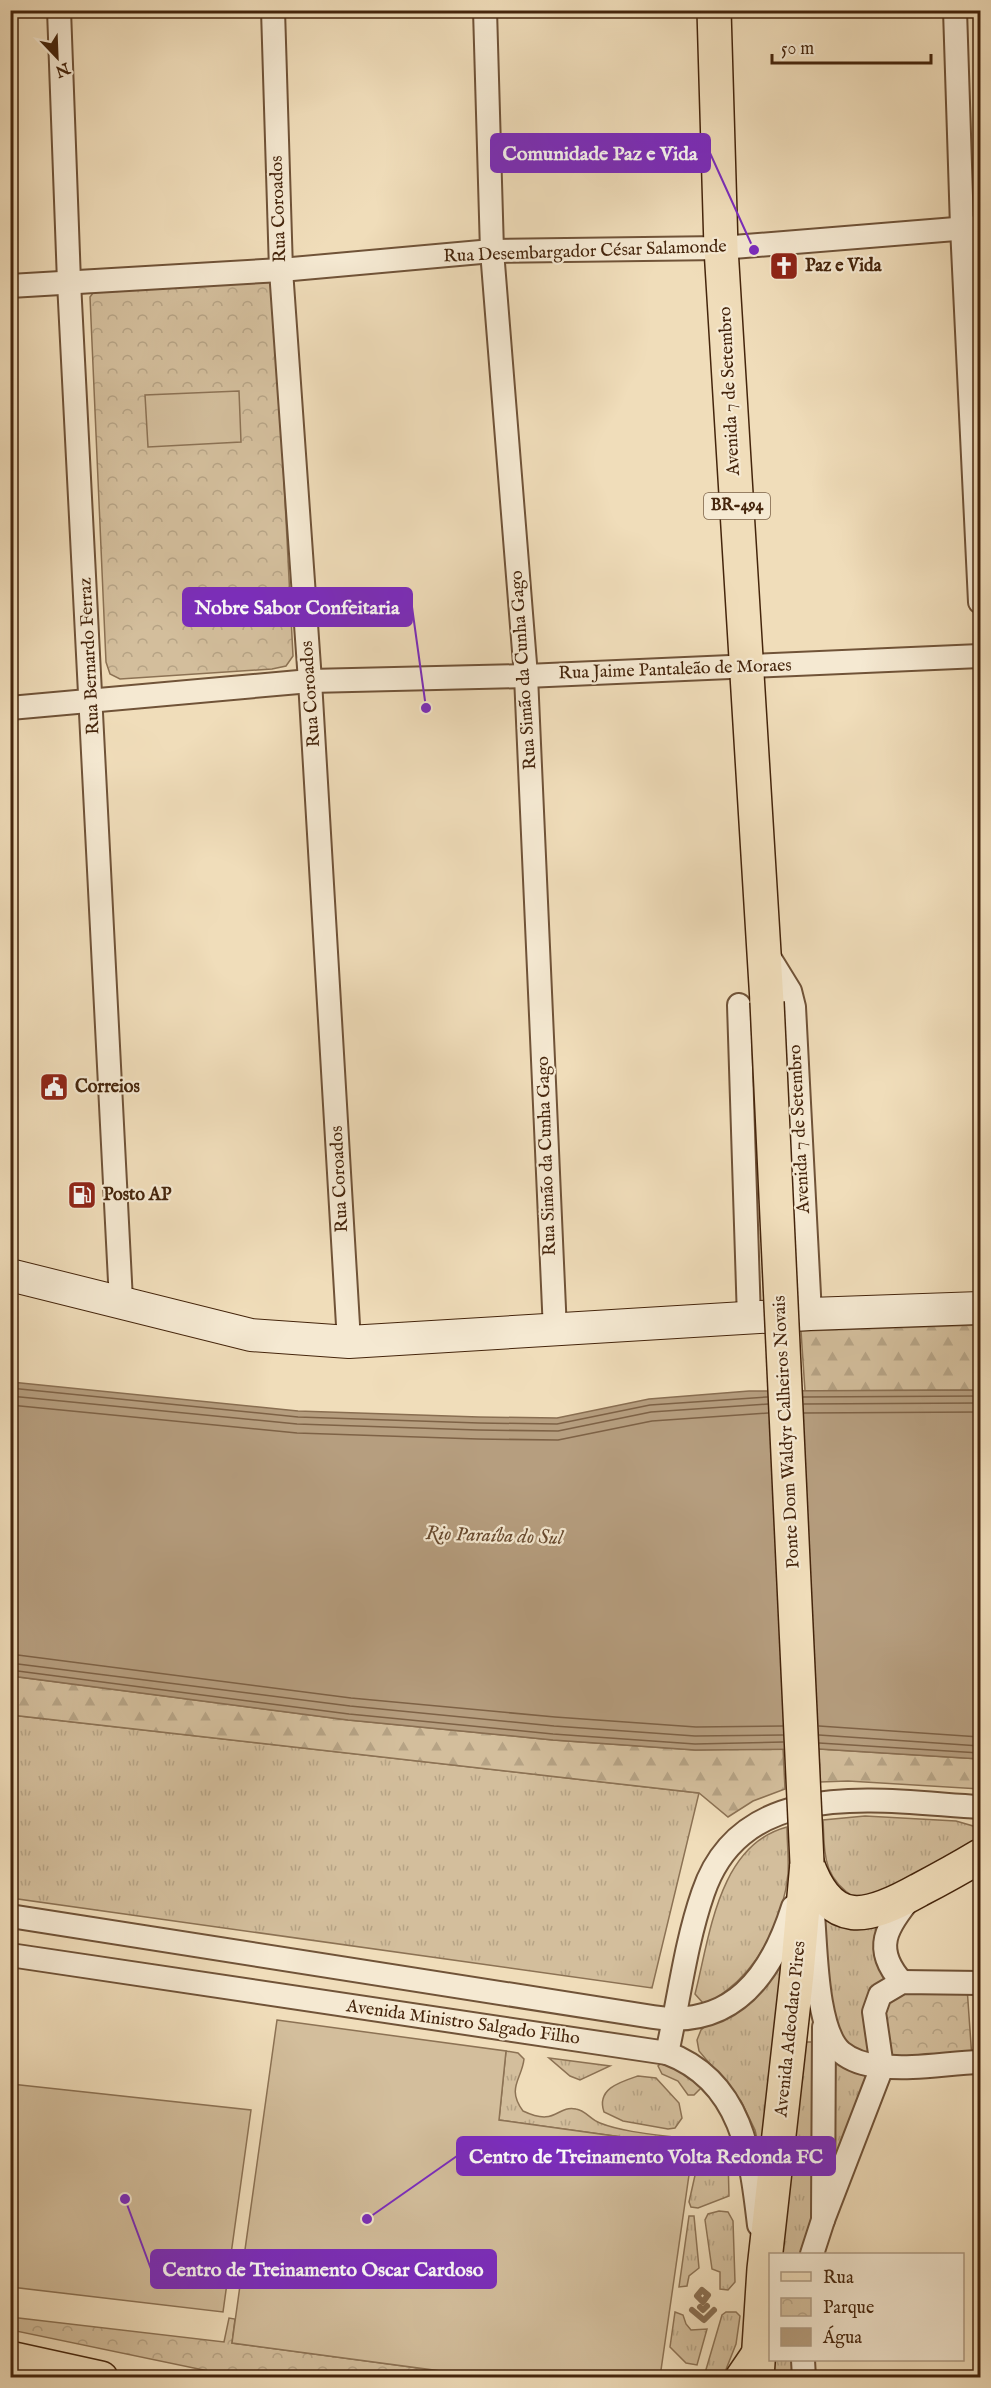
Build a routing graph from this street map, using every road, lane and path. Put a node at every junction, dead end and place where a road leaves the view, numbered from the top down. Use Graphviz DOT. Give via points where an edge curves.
graph roads {
  1 [pos="59,10"];
  2 [pos="273,10"];
  3 [pos="484,10"];
  4 [pos="714,10"];
  5 [pos="956,10"];
  6 [pos="972,227"];
  7 [pos="722,248"];
  8 [pos="492,251"];
  9 [pos="281,270"];
  10 [pos="69,282"];
  11 [pos="10,286"];
  12 [pos="981,602"];
  13 [pos="981,656"];
  14 [pos="746,667"];
  15 [pos="526,676"];
  16 [pos="310,681"];
  17 [pos="92,701"];
  18 [pos="10,708"];
  19 [pos="765,950"];
  20 [pos="753,1004"];
  21 [pos="10,1275"];
  22 [pos="121,1301"];
  23 [pos="981,1308"];
  24 [pos="810,1314"];
  25 [pos="749,1319"];
  26 [pos="555,1331"];
  27 [pos="349,1342"];
  28 [pos="981,1807"];
  29 [pos="981,1856"];
  30 [pos="807,1863"];
  31 [pos="915,1893"];
  32 [pos="10,1916"];
  33 [pos="10,1955"];
  34 [pos="903,1982"];
  35 [pos="981,1983"];
  36 [pos="824,2013"];
  37 [pos="675,2019"];
  38 [pos="667,2053"];
  39 [pos="981,2062"];
  40 [pos="882,2067"];
  41 [pos="824,2220"];
  42 [pos="812,2253"];
  43 [pos="764,2269"];
  44 [pos="10,2358"];
  45 [pos="802,2361"];
  46 [pos="752,2370"];
  47 [pos="100,2378"];
  48 [pos="804,2378"];
  1 -- 10 [label="street, Rua Bernardo Ferraz"];
  2 -- 9 [label="street, Rua Coroados"];
  3 -- 8 [label="street, Rua Simão da Cunha Gago"];
  4 -- 7 [label="main road, Avenida 7 de Setembro / BR-494"];
  5 -- 6 [label="street"];
  6 -- 7 [label="street, Rua Desembargador César Salamonde"];
  6 -- 12 [label="street"];
  7 -- 8 [label="street, Rua Desembargador César Salamonde"];
  7 -- 14 [label="main road, Avenida 7 de Setembro / BR-494"];
  8 -- 9 [label="street, Rua Desembargador César Salamonde"];
  8 -- 15 [label="street, Rua Simão da Cunha Gago"];
  9 -- 10 [label="street, Rua Desembargador César Salamonde"];
  9 -- 16 [label="street, Rua Coroados"];
  10 -- 11 [label="street, Rua Desembargador César Salamonde"];
  10 -- 17 [label="street, Rua Bernardo Ferraz"];
  13 -- 14 [label="street, Rua Jaime Pantaleão de Moraes"];
  14 -- 15 [label="street, Rua Jaime Pantaleão de Moraes"];
  14 -- 19 [label="main road, Avenida 7 de Setembro / BR-494"];
  15 -- 16 [label="street, Rua Jaime Pantaleão de Moraes"];
  15 -- 26 [label="street, Rua Simão da Cunha Gago"];
  16 -- 17 [label="street, Rua Jaime Pantaleão de Moraes"];
  16 -- 27 [label="street, Rua Coroados"];
  17 -- 18 [label="street, Rua Jaime Pantaleão de Moraes"];
  17 -- 22 [label="street, Rua Bernardo Ferraz"];
  19 -- 20 [label="main road, Avenida 7 de Setembro / BR-494"];
  19 -- 24 [label="street, Avenida 7 de Setembro" via="790,991 794,1007"];
  20 -- 25 [label="street, Avenida 7 de Setembro"];
  20 -- 30 [label="main road, Ponte Dom Waldyr Calheiros Novais, bridge"];
  21 -- 22 [label="street"];
  22 -- 27 [label="street" via="251,1335"];
  23 -- 24 [label="street"];
  24 -- 25 [label="street"];
  25 -- 26 [label="street"];
  26 -- 27 [label="street"];
  28 -- 37 [label="street" via="862,1800 827,1802 777,1814 745,1830 720,1857 703,1892"];
  29 -- 31 [label="main road"];
  30 -- 31 [label="main road" via="818,1890 848,1912 880,1910"];
  30 -- 36 [label="street"];
  30 -- 37 [label="street, Avenida Ministro Salgado Filho" via="778,1949 760,1976 720,2009 698,2018"];
  30 -- 43 [label="main road, Avenida Adeodato Pires"];
  31 -- 34 [label="street" via="895,1918 884,1945 888,1963"];
  32 -- 37 [label="street, Avenida Ministro Salgado Filho"];
  33 -- 38 [label="street, Avenida Ministro Salgado Filho"];
  34 -- 35 [label="street"];
  34 -- 40 [label="street" via="886,1989 875,2003"];
  36 -- 40 [label="street" via="840,2052"];
  36 -- 41 [label="street"];
  37 -- 38 [label="street"];
  38 -- 43 [label="street, Avenida Ministro Salgado Filho" via="694,2066 709,2080 723,2096 744,2136 753,2170"];
  39 -- 40 [label="street"];
  40 -- 41 [label="street"];
  41 -- 42 [label="street"];
  43 -- 46 [label="main road, Avenida Adeodato Pires"];
  44 -- 47 [label="main road"];
  45 -- 48 [label="street"];
}
